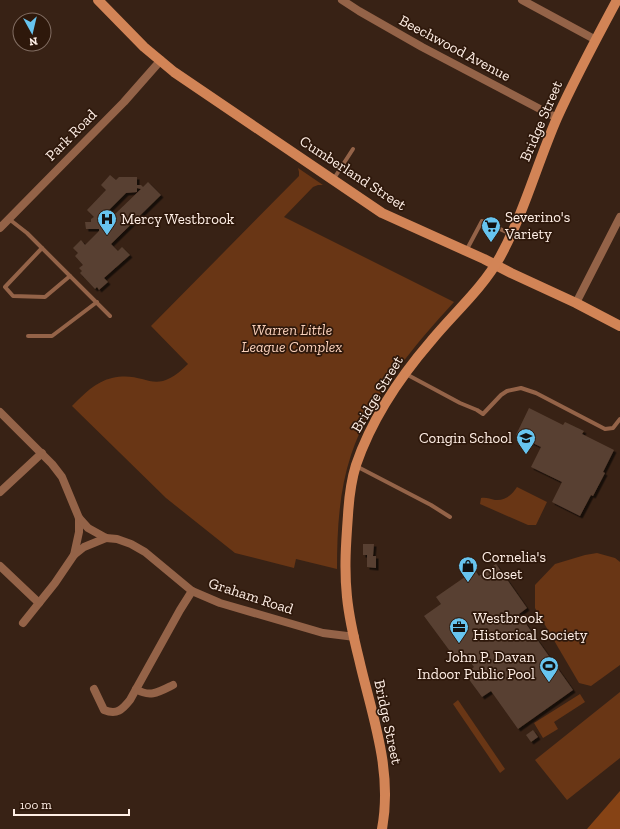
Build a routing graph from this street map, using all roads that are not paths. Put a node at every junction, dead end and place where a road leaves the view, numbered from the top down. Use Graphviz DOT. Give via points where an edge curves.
graph roads {
  1 [pos="98,0"];
  2 [pos="342,0"];
  3 [pos="522,0"];
  4 [pos="617,0"];
  5 [pos="596,40"];
  6 [pos="161,60"];
  7 [pos="557,118"];
  8 [pos="352,149"];
  9 [pos="332,180"];
  10 [pos="620,218"];
  11 [pos="10,219"];
  12 [pos="0,228"];
  13 [pos="511,234"];
  14 [pos="42,248"];
  15 [pos="466,251"];
  16 [pos="495,265"];
  17 [pos="70,276"];
  18 [pos="97,302"];
  19 [pos="576,304"];
  20 [pos="110,316"];
  21 [pos="620,326"];
  22 [pos="28,336"];
  23 [pos="405,374"];
  24 [pos="0,412"];
  25 [pos="620,420"];
  26 [pos="42,453"];
  27 [pos="356,466"];
  28 [pos="0,492"];
  29 [pos="79,518"];
  30 [pos="450,518"];
  31 [pos="106,538"];
  32 [pos="74,555"];
  33 [pos="0,566"];
  34 [pos="192,591"];
  35 [pos="39,603"];
  36 [pos="22,623"];
  37 [pos="355,637"];
  38 [pos="173,685"];
  39 [pos="94,689"];
  40 [pos="136,689"];
  41 [pos="382,829"];
  1 -- 6 [label="street, Cumberland Street" via="144,47"];
  2 -- 7 [label="street, Beechwood Avenue" via="416,43"];
  3 -- 5 [label="street"];
  4 -- 5 [label="street, Bridge Street"];
  5 -- 7 [label="street, Bridge Street"];
  6 -- 9 [label="street, Cumberland Street"];
  6 -- 11 [label="street, Park Road" via="124,102"];
  7 -- 13 [label="street, Bridge Street"];
  8 -- 9 [label="lane"];
  9 -- 15 [label="street, Cumberland Street" via="382,213"];
  10 -- 19 [label="street"];
  11 -- 12 [label="street, Park Road"];
  11 -- 14 [label="lane"];
  13 -- 15 [label="lane" via="482,221"];
  13 -- 16 [label="street, Bridge Street"];
  14 -- 17 [label="lane"];
  14 -- 17 [label="lane" via="5,287 13,296 45,297"];
  15 -- 16 [label="street, Cumberland Street"];
  16 -- 19 [label="street, Cumberland Street"];
  16 -- 23 [label="street, Bridge Street"];
  17 -- 18 [label="lane"];
  18 -- 20 [label="lane"];
  18 -- 22 [label="lane" via="52,336"];
  19 -- 21 [label="street, Cumberland Street"];
  23 -- 25 [label="lane" via="483,414 501,395 521,388 536,393 605,429 614,428"];
  23 -- 27 [label="street, Bridge Street" via="377,418"];
  24 -- 26 [label="street"];
  26 -- 28 [label="street"];
  26 -- 29 [label="street" via="62,478"];
  27 -- 30 [label="lane" via="431,505"];
  27 -- 37 [label="street, Bridge Street" via="349,499 345,559 347,597"];
  29 -- 31 [label="street, Graham Road" via="88,528"];
  29 -- 32 [label="street"];
  31 -- 32 [label="street" via="91,543"];
  31 -- 34 [label="street, Graham Road" via="131,544 145,552"];
  32 -- 35 [label="street"];
  33 -- 35 [label="street"];
  34 -- 37 [label="street, Graham Road" via="246,612 323,633"];
  34 -- 40 [label="street"];
  35 -- 36 [label="street"];
  37 -- 41 [label="street, Bridge Street" via="381,750 386,804"];
  38 -- 40 [label="street" via="150,694"];
  39 -- 40 [label="street" via="104,710 112,713 125,705"];
}
